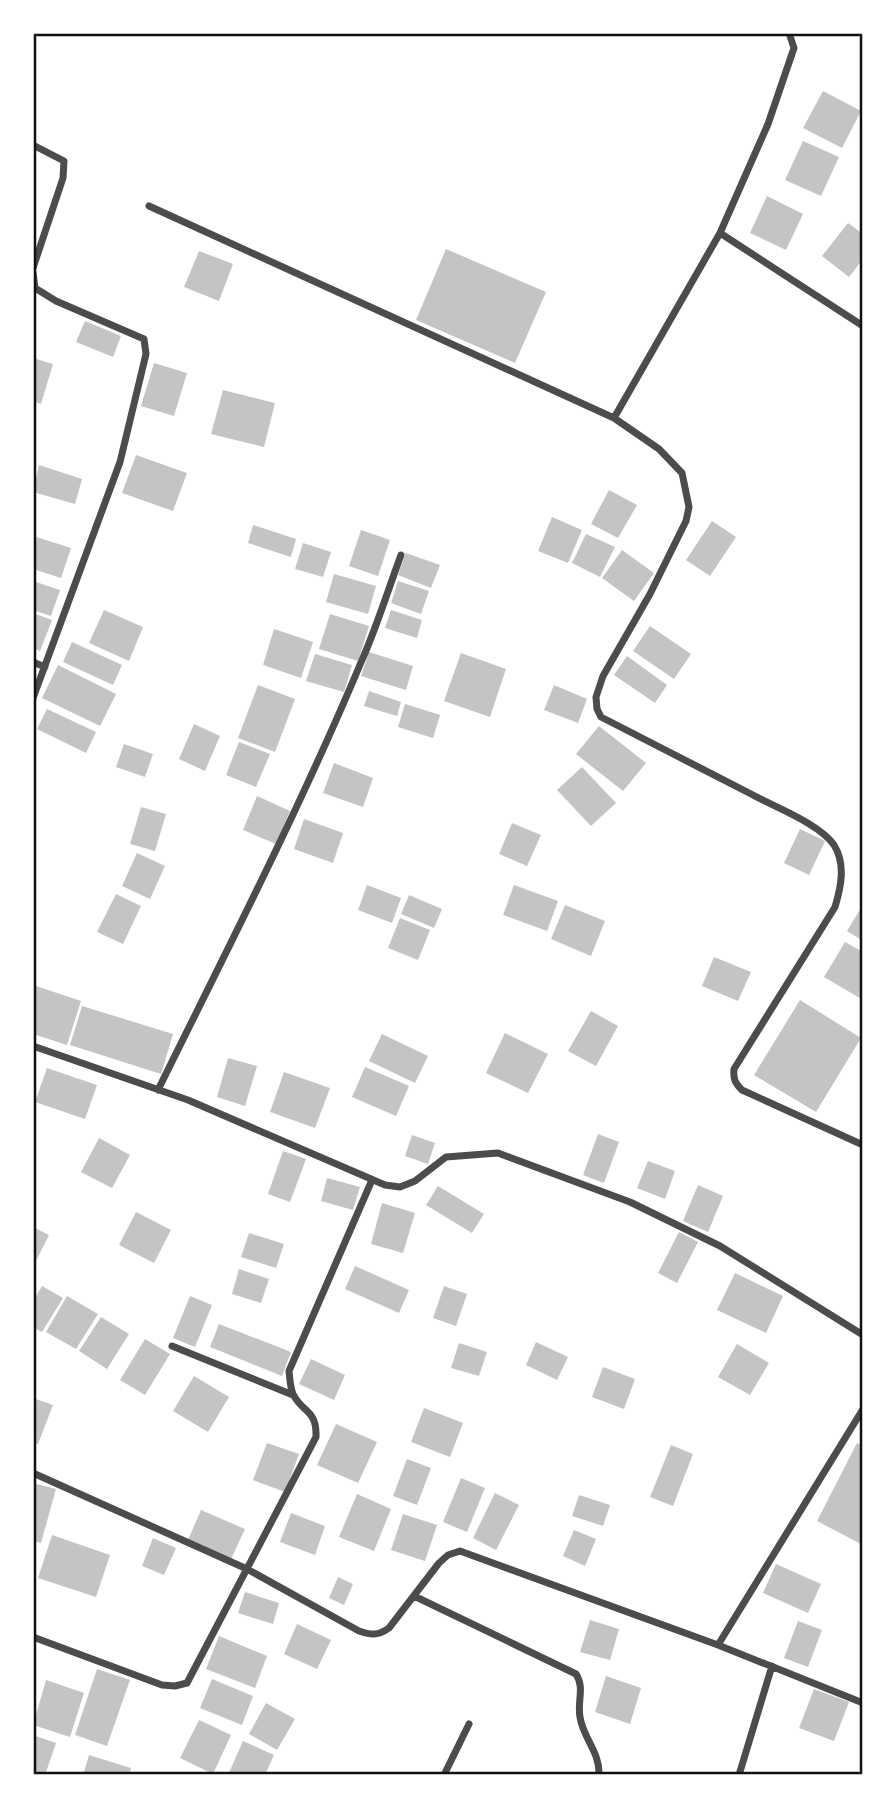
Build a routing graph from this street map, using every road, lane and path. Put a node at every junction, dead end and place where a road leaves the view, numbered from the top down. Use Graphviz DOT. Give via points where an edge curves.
graph roads {
  1 [pos="789,33"];
  2 [pos="33,145"];
  3 [pos="149,206"];
  4 [pos="720,233"];
  5 [pos="33,270"];
  6 [pos="863,327"];
  7 [pos="614,418"];
  8 [pos="401,555"];
  9 [pos="33,662"];
  10 [pos="45,667"];
  11 [pos="33,698"];
  12 [pos="33,1046"];
  13 [pos="159,1090"];
  14 [pos="863,1145"];
  15 [pos="372,1180"];
  16 [pos="863,1335"];
  17 [pos="172,1346"];
  18 [pos="293,1395"];
  19 [pos="863,1409"];
  20 [pos="33,1473"];
  21 [pos="247,1569"];
  22 [pos="414,1596"];
  23 [pos="33,1637"];
  24 [pos="718,1645"];
  25 [pos="772,1666"];
  26 [pos="863,1703"];
  27 [pos="469,1724"];
  28 [pos="444,1775"];
  29 [pos="599,1775"];
  30 [pos="739,1775"];
  1 -- 4 [label="street" via="794,48 768,124"];
  2 -- 5 [label="street" via="64,161 63,178"];
  3 -- 7 [label="street"];
  4 -- 6 [label="street"];
  4 -- 7 [label="street"];
  5 -- 10 [label="street" via="35,288 56,302 144,340 146,354 120,462"];
  7 -- 14 [label="street" via="659,449 682,473 689,507 650,594 603,676 597,709 601,717 792,816 835,846 841,863 835,907 733,1076 742,1090"];
  8 -- 13 [label="street" via="329,735"];
  9 -- 10 [label="street"];
  10 -- 11 [label="street"];
  12 -- 13 [label="street"];
  13 -- 15 [label="street"];
  15 -- 16 [label="street" via="400,1187 446,1157 498,1153 630,1202 720,1246"];
  15 -- 18 [label="street" via="289,1371"];
  17 -- 18 [label="street"];
  18 -- 21 [label="street" via="311,1413 316,1437"];
  19 -- 24 [label="street"];
  20 -- 21 [label="street"];
  21 -- 22 [label="street" via="373,1635 389,1628"];
  21 -- 23 [label="street" via="187,1683 162,1685"];
  22 -- 24 [label="street" via="439,1563 460,1551"];
  22 -- 29 [label="street" via="576,1674 581,1682 580,1716 598,1758"];
  24 -- 25 [label="street"];
  25 -- 26 [label="street"];
  25 -- 30 [label="street"];
  27 -- 28 [label="street"];
}
